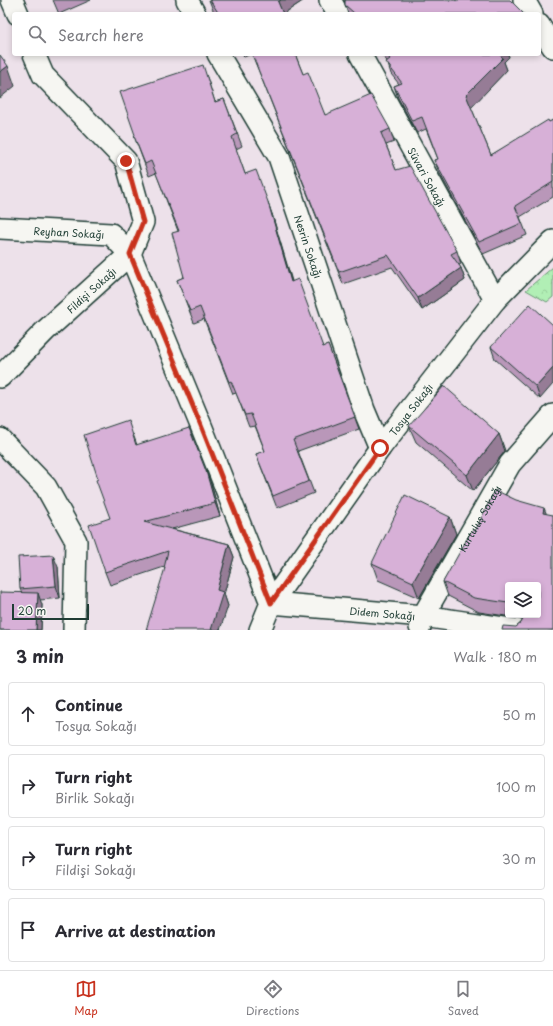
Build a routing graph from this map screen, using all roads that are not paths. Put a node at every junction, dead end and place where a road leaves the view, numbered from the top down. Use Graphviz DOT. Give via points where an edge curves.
graph roads {
  1 [pos="12,0"];
  2 [pos="187,0"];
  3 [pos="330,0"];
  4 [pos="524,0"];
  5 [pos="17,12"];
  6 [pos="194,12"];
  7 [pos="337,12"];
  8 [pos="531,12"];
  9 [pos="541,28"];
  10 [pos="553,47"];
  11 [pos="35,56"];
  12 [pos="219,56"];
  13 [pos="361,56"];
  14 [pos="0,228"];
  15 [pos="553,241"];
  16 [pos="130,254"];
  17 [pos="495,300"];
  18 [pos="0,377"];
  19 [pos="553,415"];
  20 [pos="0,439"];
  21 [pos="380,448"];
  22 [pos="271,603"];
  23 [pos="421,623"];
  24 [pos="74,630"];
  25 [pos="260,630"];
  26 [pos="517,630"];
  1 -- 5 [label="street"];
  2 -- 6 [label="street"];
  3 -- 7 [label="street"];
  4 -- 8 [label="street"];
  9 -- 10 [label="street"];
  11 -- 16 [label="street, Fildişi Sokağı" via="43,75 126,161 143,222"];
  12 -- 21 [label="street, Nesrin Sokağı" via="279,157 364,410"];
  13 -- 17 [label="street, Süvari Sokağı"];
  14 -- 16 [label="street, Reyhan Sokağı" via="111,234"];
  15 -- 17 [label="street, Tosya Sokağı"];
  16 -- 18 [label="street, Fildişi Sokağı" via="46,330"];
  16 -- 22 [label="street"];
  17 -- 21 [label="street, Tosya Sokağı"];
  19 -- 23 [label="street, Kurtuluş Sokağı" via="510,464"];
  20 -- 24 [label="street" via="46,488 76,541"];
  21 -- 22 [label="street, Tosya Sokağı"];
  22 -- 23 [label="street, Didem Sokağı"];
  22 -- 25 [label="street, Tosya Sokağı"];
  23 -- 26 [label="street, Didem Sokağı"];
}
